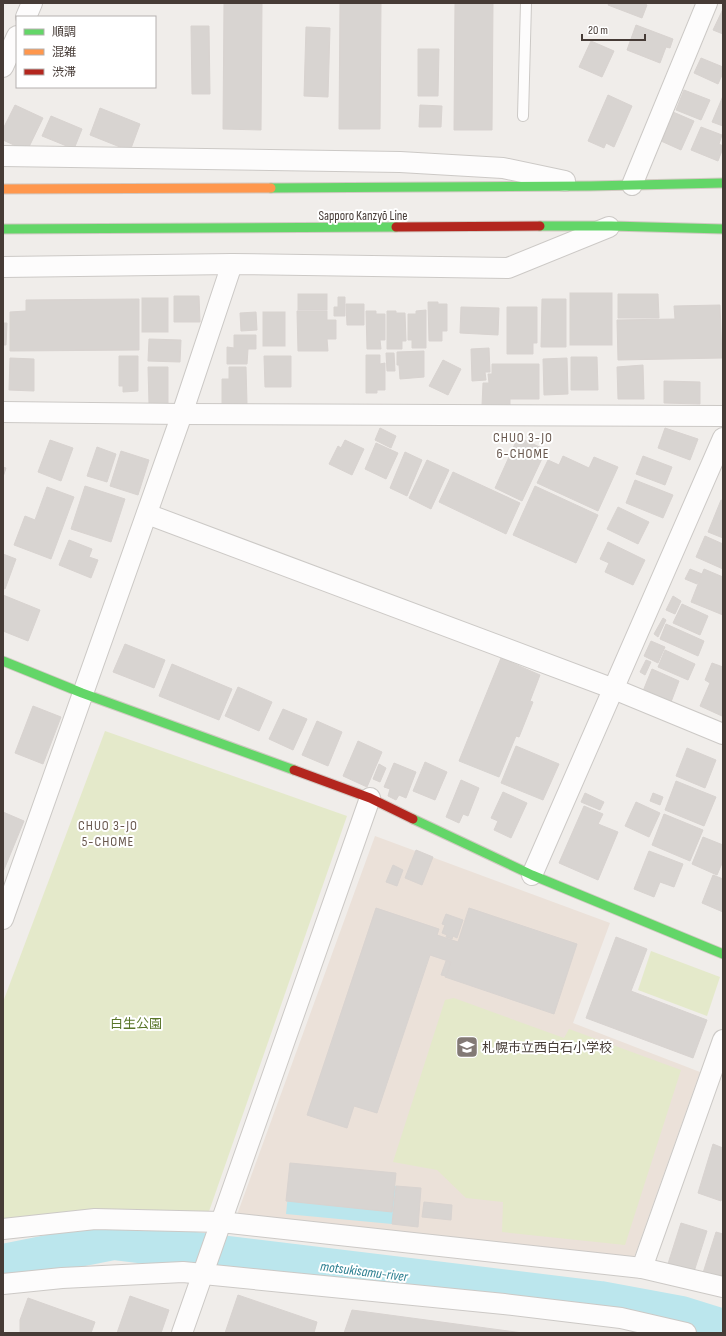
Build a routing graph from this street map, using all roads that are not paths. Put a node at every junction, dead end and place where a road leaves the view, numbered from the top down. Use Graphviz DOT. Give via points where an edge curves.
graph roads {
  1 [pos="32,3"];
  2 [pos="526,3"];
  3 [pos="707,3"];
  4 [pos="26,16"];
  5 [pos="16,38"];
  6 [pos="3,67"];
  7 [pos="523,116"];
  8 [pos="3,156"];
  9 [pos="723,182"];
  10 [pos="632,185"];
  11 [pos="590,186"];
  12 [pos="3,189"];
  13 [pos="611,226"];
  14 [pos="3,229"];
  15 [pos="723,229"];
  16 [pos="232,264"];
  17 [pos="3,267"];
  18 [pos="3,412"];
  19 [pos="182,414"];
  20 [pos="723,416"];
  21 [pos="723,438"];
  22 [pos="147,514"];
  23 [pos="3,661"];
  24 [pos="614,689"];
  25 [pos="82,693"];
  26 [pos="723,734"];
  27 [pos="370,798"];
  28 [pos="532,875"];
  29 [pos="3,919"];
  30 [pos="723,954"];
  31 [pos="723,1040"];
  32 [pos="219,1227"];
  33 [pos="3,1229"];
  34 [pos="642,1268"];
  35 [pos="204,1269"];
  36 [pos="3,1284"];
  37 [pos="723,1287"];
  38 [pos="182,1333"];
  39 [pos="686,1333"];
  1 -- 4 [label="street"];
  2 -- 7 [label="lane"];
  3 -- 10 [label="street"];
  5 -- 6 [label="street"];
  8 -- 11 [label="street" via="400,162 503,168"];
  9 -- 10 [label="main road"];
  10 -- 11 [label="main road"];
  11 -- 12 [label="main road"];
  13 -- 14 [label="main road, Sapporo Kanzyō Line"];
  13 -- 15 [label="main road, Sapporo Kanzyō Line"];
  13 -- 16 [label="street" via="508,268"];
  16 -- 17 [label="street"];
  16 -- 19 [label="street"];
  18 -- 19 [label="street"];
  19 -- 20 [label="street"];
  19 -- 22 [label="street"];
  21 -- 24 [label="street"];
  22 -- 24 [label="street"];
  22 -- 25 [label="street"];
  23 -- 25 [label="main road"];
  24 -- 26 [label="street"];
  24 -- 28 [label="street"];
  25 -- 27 [label="main road"];
  25 -- 29 [label="street"];
  27 -- 28 [label="main road"];
  27 -- 32 [label="street"];
  28 -- 30 [label="main road"];
  31 -- 34 [label="street"];
  32 -- 33 [label="street" via="95,1219"];
  32 -- 34 [label="street"];
  32 -- 35 [label="street"];
  34 -- 37 [label="street"];
  35 -- 36 [label="street"];
  35 -- 38 [label="street"];
  35 -- 39 [label="street" via="621,1318"];
}
